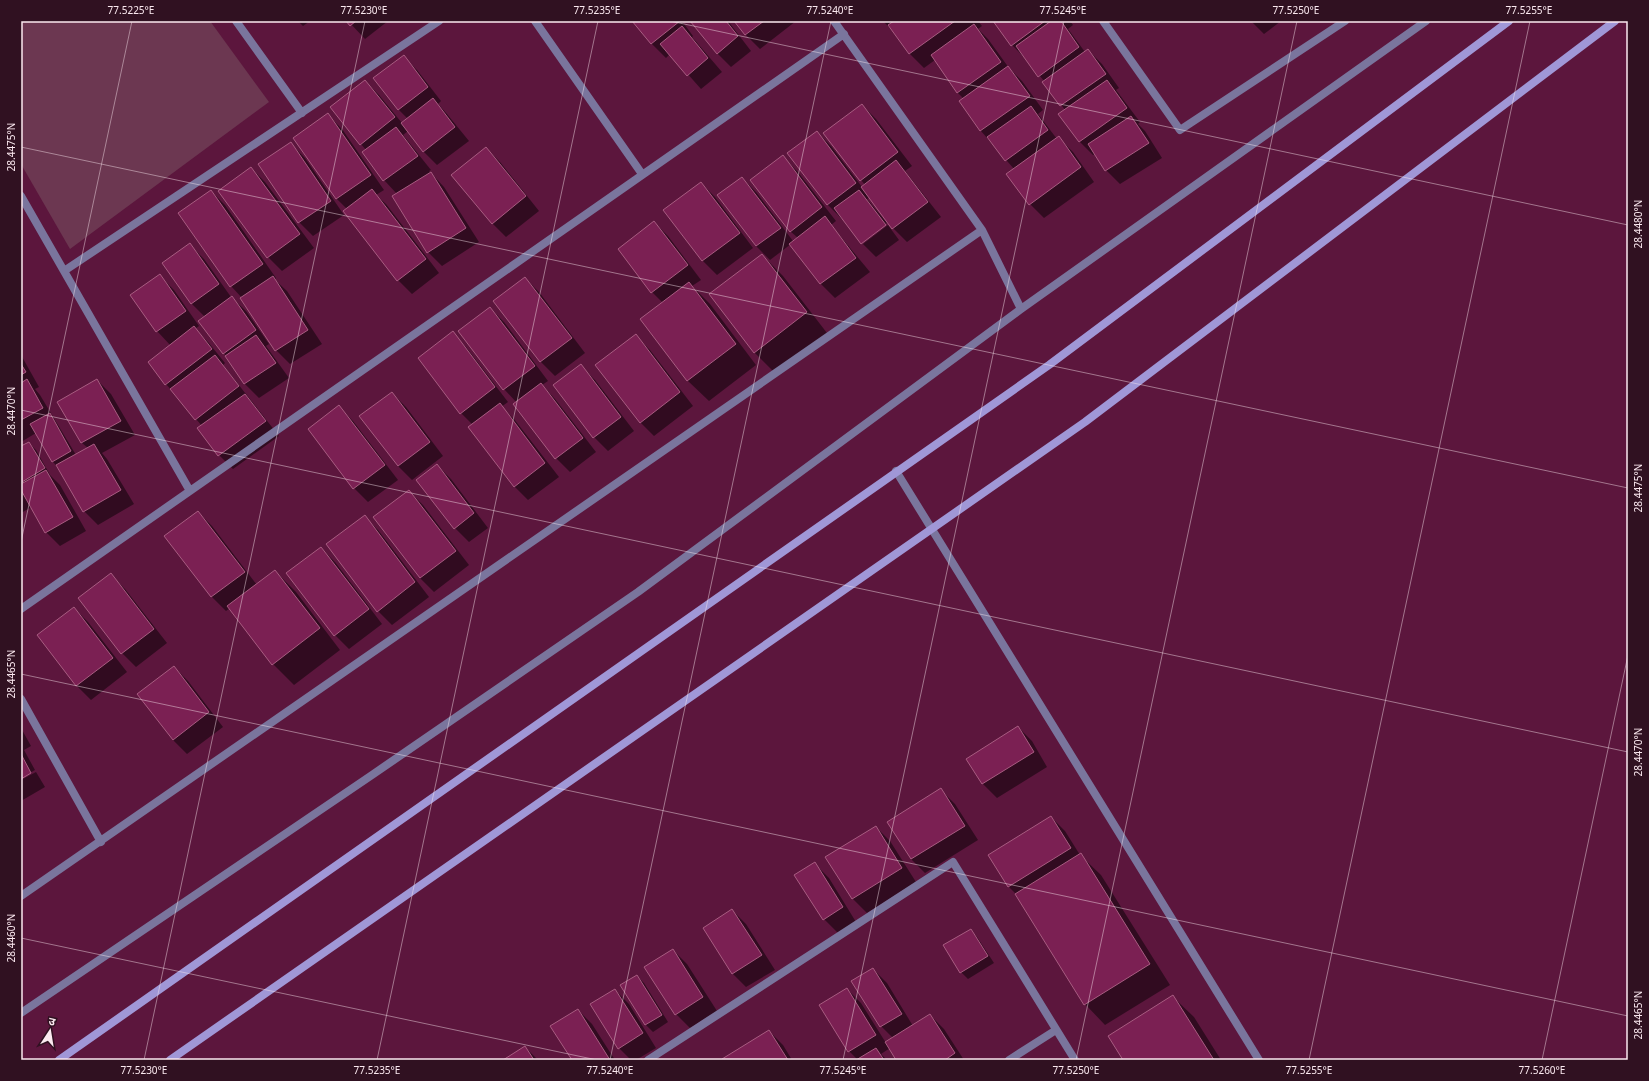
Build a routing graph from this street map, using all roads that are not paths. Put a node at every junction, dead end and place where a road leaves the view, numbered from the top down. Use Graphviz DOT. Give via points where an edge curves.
graph roads {
  1 [pos="236,21"];
  2 [pos="439,21"];
  3 [pos="535,21"];
  4 [pos="834,21"];
  5 [pos="1103,21"];
  6 [pos="1345,21"];
  7 [pos="1426,21"];
  8 [pos="1509,21"];
  9 [pos="1615,21"];
  10 [pos="844,34"];
  11 [pos="302,113"];
  12 [pos="642,174"];
  13 [pos="21,196"];
  14 [pos="982,230"];
  15 [pos="64,271"];
  16 [pos="1021,309"];
  17 [pos="896,471"];
  18 [pos="190,491"];
  19 [pos="932,529"];
  20 [pos="21,609"];
  21 [pos="21,699"];
  22 [pos="101,842"];
  23 [pos="21,896"];
  24 [pos="21,1013"];
  25 [pos="1056,1030"];
  26 [pos="69,1057"];
  27 [pos="59,1060"];
  28 [pos="170,1060"];
  29 [pos="648,1060"];
  30 [pos="1009,1060"];
  31 [pos="1075,1060"];
  32 [pos="1259,1060"];
  1 -- 11 [label="street"];
  2 -- 11 [label="street"];
  3 -- 12 [label="street"];
  4 -- 10 [label="street"];
  5 -- 6 [label="street" via="1180,130"];
  7 -- 16 [label="street"];
  8 -- 17 [label="street" via="1049,365"];
  9 -- 19 [label="street" via="1085,422"];
  10 -- 12 [label="street"];
  10 -- 14 [label="street"];
  11 -- 15 [label="street"];
  12 -- 18 [label="street"];
  13 -- 15 [label="street"];
  14 -- 16 [label="street"];
  14 -- 22 [label="street"];
  15 -- 18 [label="street"];
  16 -- 24 [label="street" via="638,592"];
  17 -- 19 [label="street"];
  17 -- 26 [label="street"];
  18 -- 20 [label="street"];
  19 -- 28 [label="street"];
  19 -- 32 [label="street"];
  21 -- 22 [label="street"];
  22 -- 23 [label="street"];
  25 -- 29 [label="street" via="952,862"];
  25 -- 30 [label="street"];
  25 -- 31 [label="street"];
  26 -- 27 [label="street"];
}
